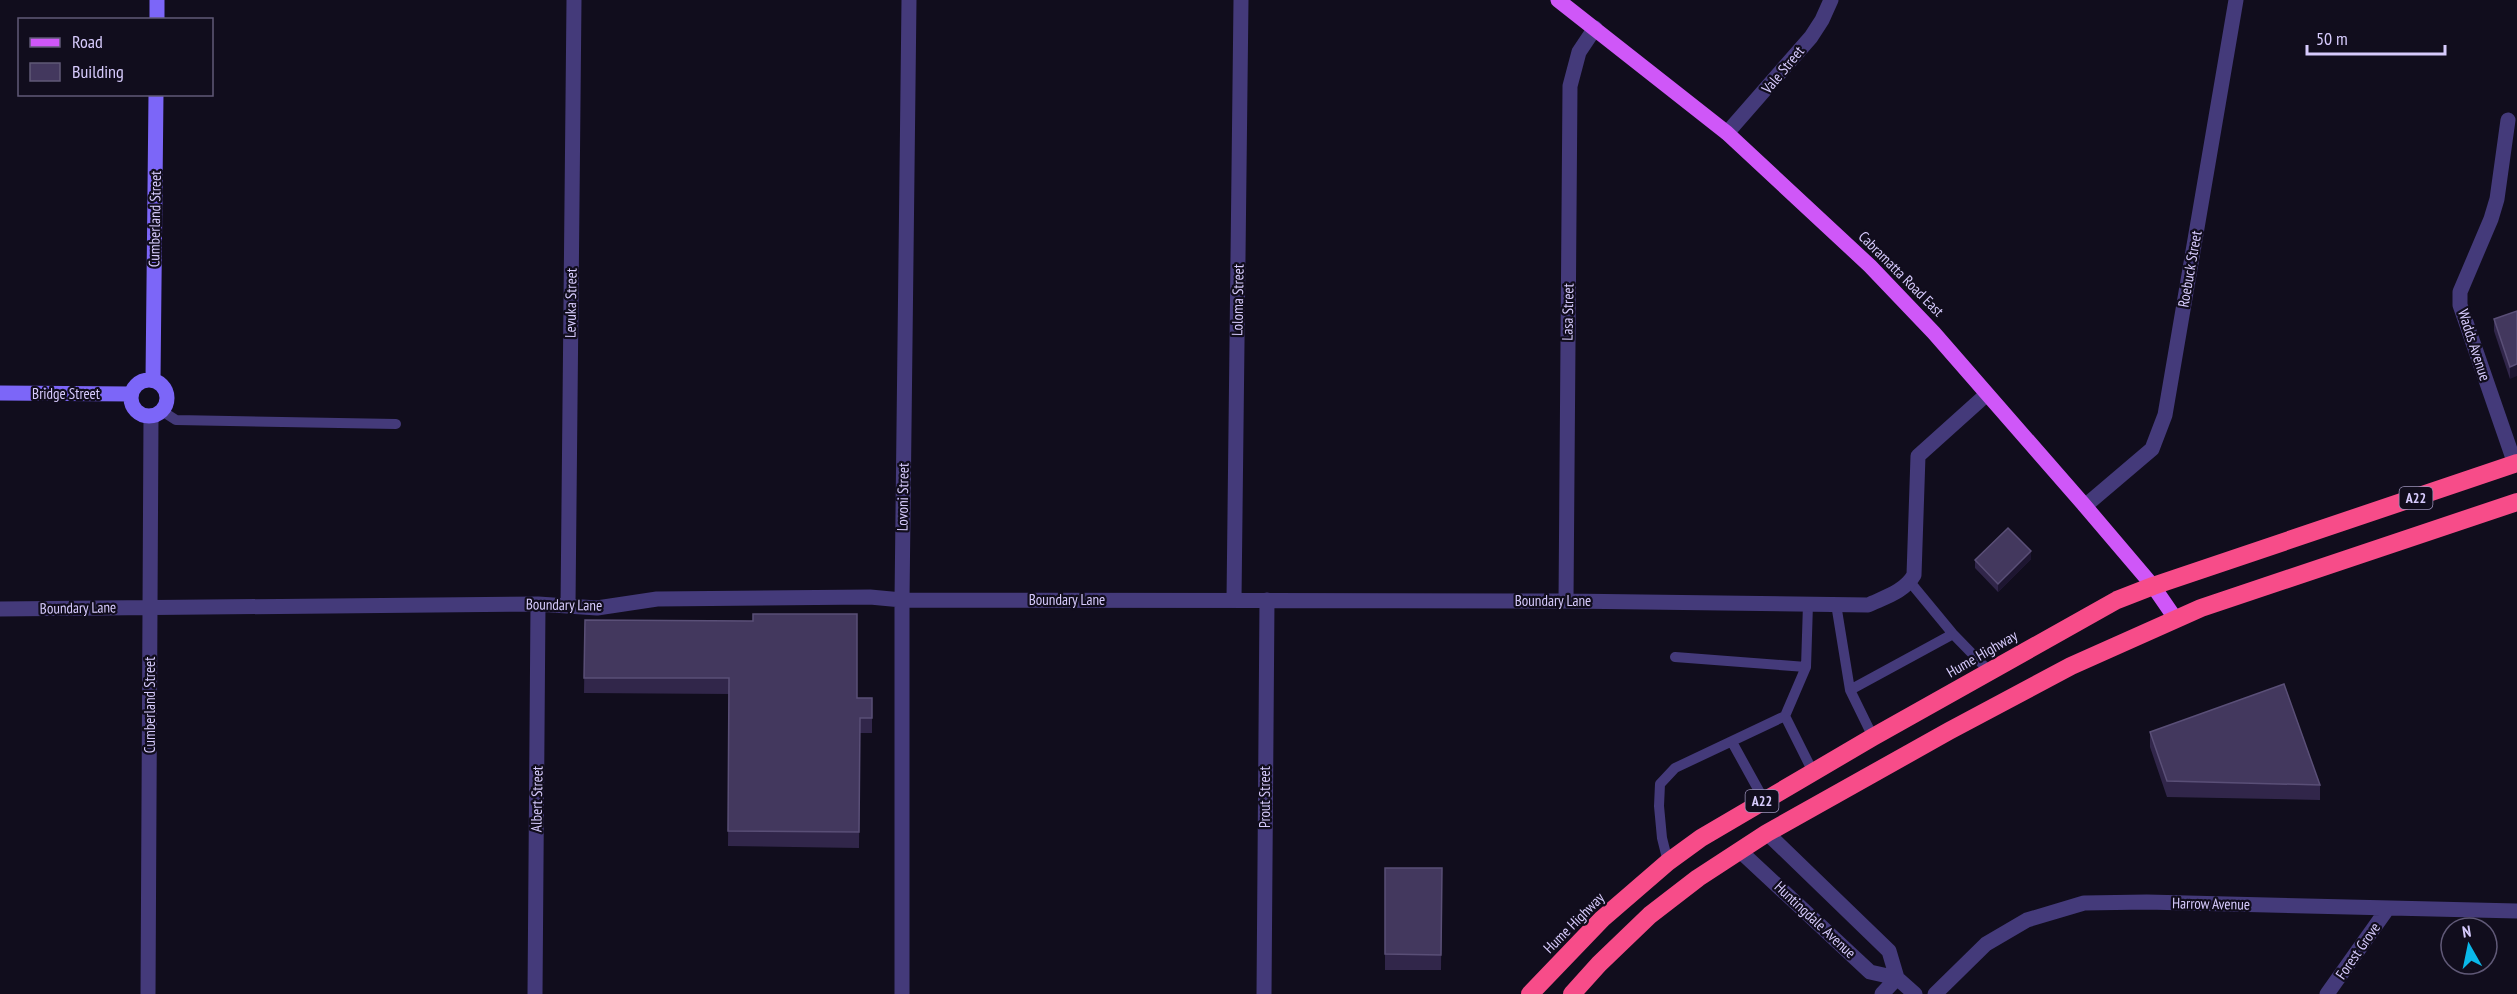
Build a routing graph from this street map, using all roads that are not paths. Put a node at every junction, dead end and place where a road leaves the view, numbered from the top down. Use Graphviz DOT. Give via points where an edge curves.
graph roads {
  1 [pos="157,0"];
  2 [pos="574,0"];
  3 [pos="909,0"];
  4 [pos="1241,0"];
  5 [pos="1558,0"];
  6 [pos="1831,0"];
  7 [pos="2236,0"];
  8 [pos="157,18"];
  9 [pos="1595,28"];
  10 [pos="156,96"];
  11 [pos="2508,120"];
  12 [pos="1727,134"];
  13 [pos="153,380"];
  14 [pos="0,393"];
  15 [pos="131,394"];
  16 [pos="1987,394"];
  17 [pos="157,414"];
  18 [pos="396,424"];
  19 [pos="2516,464"];
  20 [pos="2517,502"];
  21 [pos="2085,506"];
  22 [pos="1910,582"];
  23 [pos="2153,586"];
  24 [pos="902,600"];
  25 [pos="1234,600"];
  26 [pos="1267,600"];
  27 [pos="1566,601"];
  28 [pos="538,604"];
  29 [pos="1808,604"];
  30 [pos="1836,604"];
  31 [pos="568,606"];
  32 [pos="151,607"];
  33 [pos="0,609"];
  34 [pos="2175,618"];
  35 [pos="1953,634"];
  36 [pos="1675,657"];
  37 [pos="1806,667"];
  38 [pos="1989,671"];
  39 [pos="1850,690"];
  40 [pos="1785,716"];
  41 [pos="1873,737"];
  42 [pos="1732,742"];
  43 [pos="1813,772"];
  44 [pos="1764,800"];
  45 [pos="1767,833"];
  46 [pos="1740,851"];
  47 [pos="1668,862"];
  48 [pos="2388,908"];
  49 [pos="2517,910"];
  50 [pos="1897,978"];
  51 [pos="148,994"];
  52 [pos="535,994"];
  53 [pos="902,994"];
  54 [pos="1264,994"];
  55 [pos="1530,994"];
  56 [pos="1572,994"];
  57 [pos="1882,994"];
  58 [pos="1915,994"];
  59 [pos="1935,994"];
  60 [pos="2327,994"];
  1 -- 8 [label="street"];
  2 -- 31 [label="street, Levuka Street"];
  3 -- 24 [label="street, Lovoni Street"];
  4 -- 25 [label="street, Loloma Street"];
  5 -- 9 [label="main road, Cabramatta Road East"];
  6 -- 12 [label="street, Vale Street" via="1810,37"];
  7 -- 21 [label="street, Roebuck Street" via="2164,415 2152,449"];
  9 -- 12 [label="main road, Cabramatta Road East"];
  9 -- 27 [label="street, Lasa Street" via="1579,52 1570,86"];
  10 -- 13 [label="street, Cumberland Street"];
  11 -- 19 [label="street, Wadds Avenue" via="2497,199 2460,292 2460,305"];
  12 -- 16 [label="main road, Cabramatta Road East" via="1870,266"];
  13 -- 15 [label="street" via="141,381"];
  13 -- 17 [label="street" via="162,385 167,395 166,407"];
  14 -- 15 [label="street, Bridge Street"];
  15 -- 17 [label="street" via="135,411 140,415"];
  16 -- 21 [label="main road, Cabramatta Road East"];
  16 -- 22 [label="street" via="1918,456 1914,574"];
  17 -- 18 [label="lane" via="176,420"];
  17 -- 32 [label="street, Cumberland Street"];
  19 -- 23 [label="highway, Hume Highway / A22"];
  20 -- 34 [label="highway, A22"];
  21 -- 23 [label="main road, Cabramatta Road East"];
  22 -- 30 [label="street, Boundary Lane" via="1898,592 1868,604"];
  22 -- 35 [label="lane"];
  23 -- 34 [label="main road, Cabramatta Road East"];
  23 -- 38 [label="highway, Hume Highway / A22" via="2117,600"];
  24 -- 25 [label="street, Boundary Lane"];
  24 -- 31 [label="street, Boundary Lane" via="657,599 597,608"];
  24 -- 53 [label="street, Lovoni Street"];
  25 -- 26 [label="street, Boundary Lane"];
  26 -- 27 [label="street, Boundary Lane"];
  26 -- 54 [label="street, Prout Street"];
  27 -- 29 [label="street, Boundary Lane"];
  28 -- 31 [label="street, Boundary Lane"];
  28 -- 32 [label="street, Boundary Lane"];
  28 -- 52 [label="street, Albert Street"];
  29 -- 30 [label="street, Boundary Lane"];
  29 -- 37 [label="lane"];
  30 -- 39 [label="lane"];
  32 -- 33 [label="street, Boundary Lane"];
  32 -- 51 [label="street, Cumberland Street"];
  34 -- 45 [label="highway, A22" via="2071,666"];
  35 -- 38 [label="lane"];
  35 -- 39 [label="lane"];
  36 -- 37 [label="lane"];
  37 -- 40 [label="lane"];
  38 -- 41 [label="highway, Hume Highway / A22"];
  39 -- 41 [label="lane"];
  40 -- 42 [label="lane"];
  40 -- 43 [label="lane"];
  41 -- 43 [label="highway, Hume Highway / A22"];
  42 -- 44 [label="lane"];
  42 -- 47 [label="lane" via="1675,768 1660,784 1662,838"];
  43 -- 44 [label="highway, Hume Highway / A22"];
  44 -- 47 [label="highway, Hume Highway / A22"];
  45 -- 46 [label="highway, A22"];
  45 -- 50 [label="street, Huntingdale Avenue" via="1889,951"];
  46 -- 50 [label="street, Huntingdale Avenue" via="1870,972"];
  46 -- 56 [label="highway, A22" via="1650,915"];
  47 -- 55 [label="highway, Hume Highway / A22" via="1602,919"];
  48 -- 49 [label="street, Harrow Avenue"];
  48 -- 59 [label="street, Harrow Avenue" via="2084,903 2027,920 1986,944"];
  48 -- 60 [label="street, Forest Grove"];
  50 -- 57 [label="street"];
  50 -- 58 [label="street, Huntingdale Avenue"];
}
